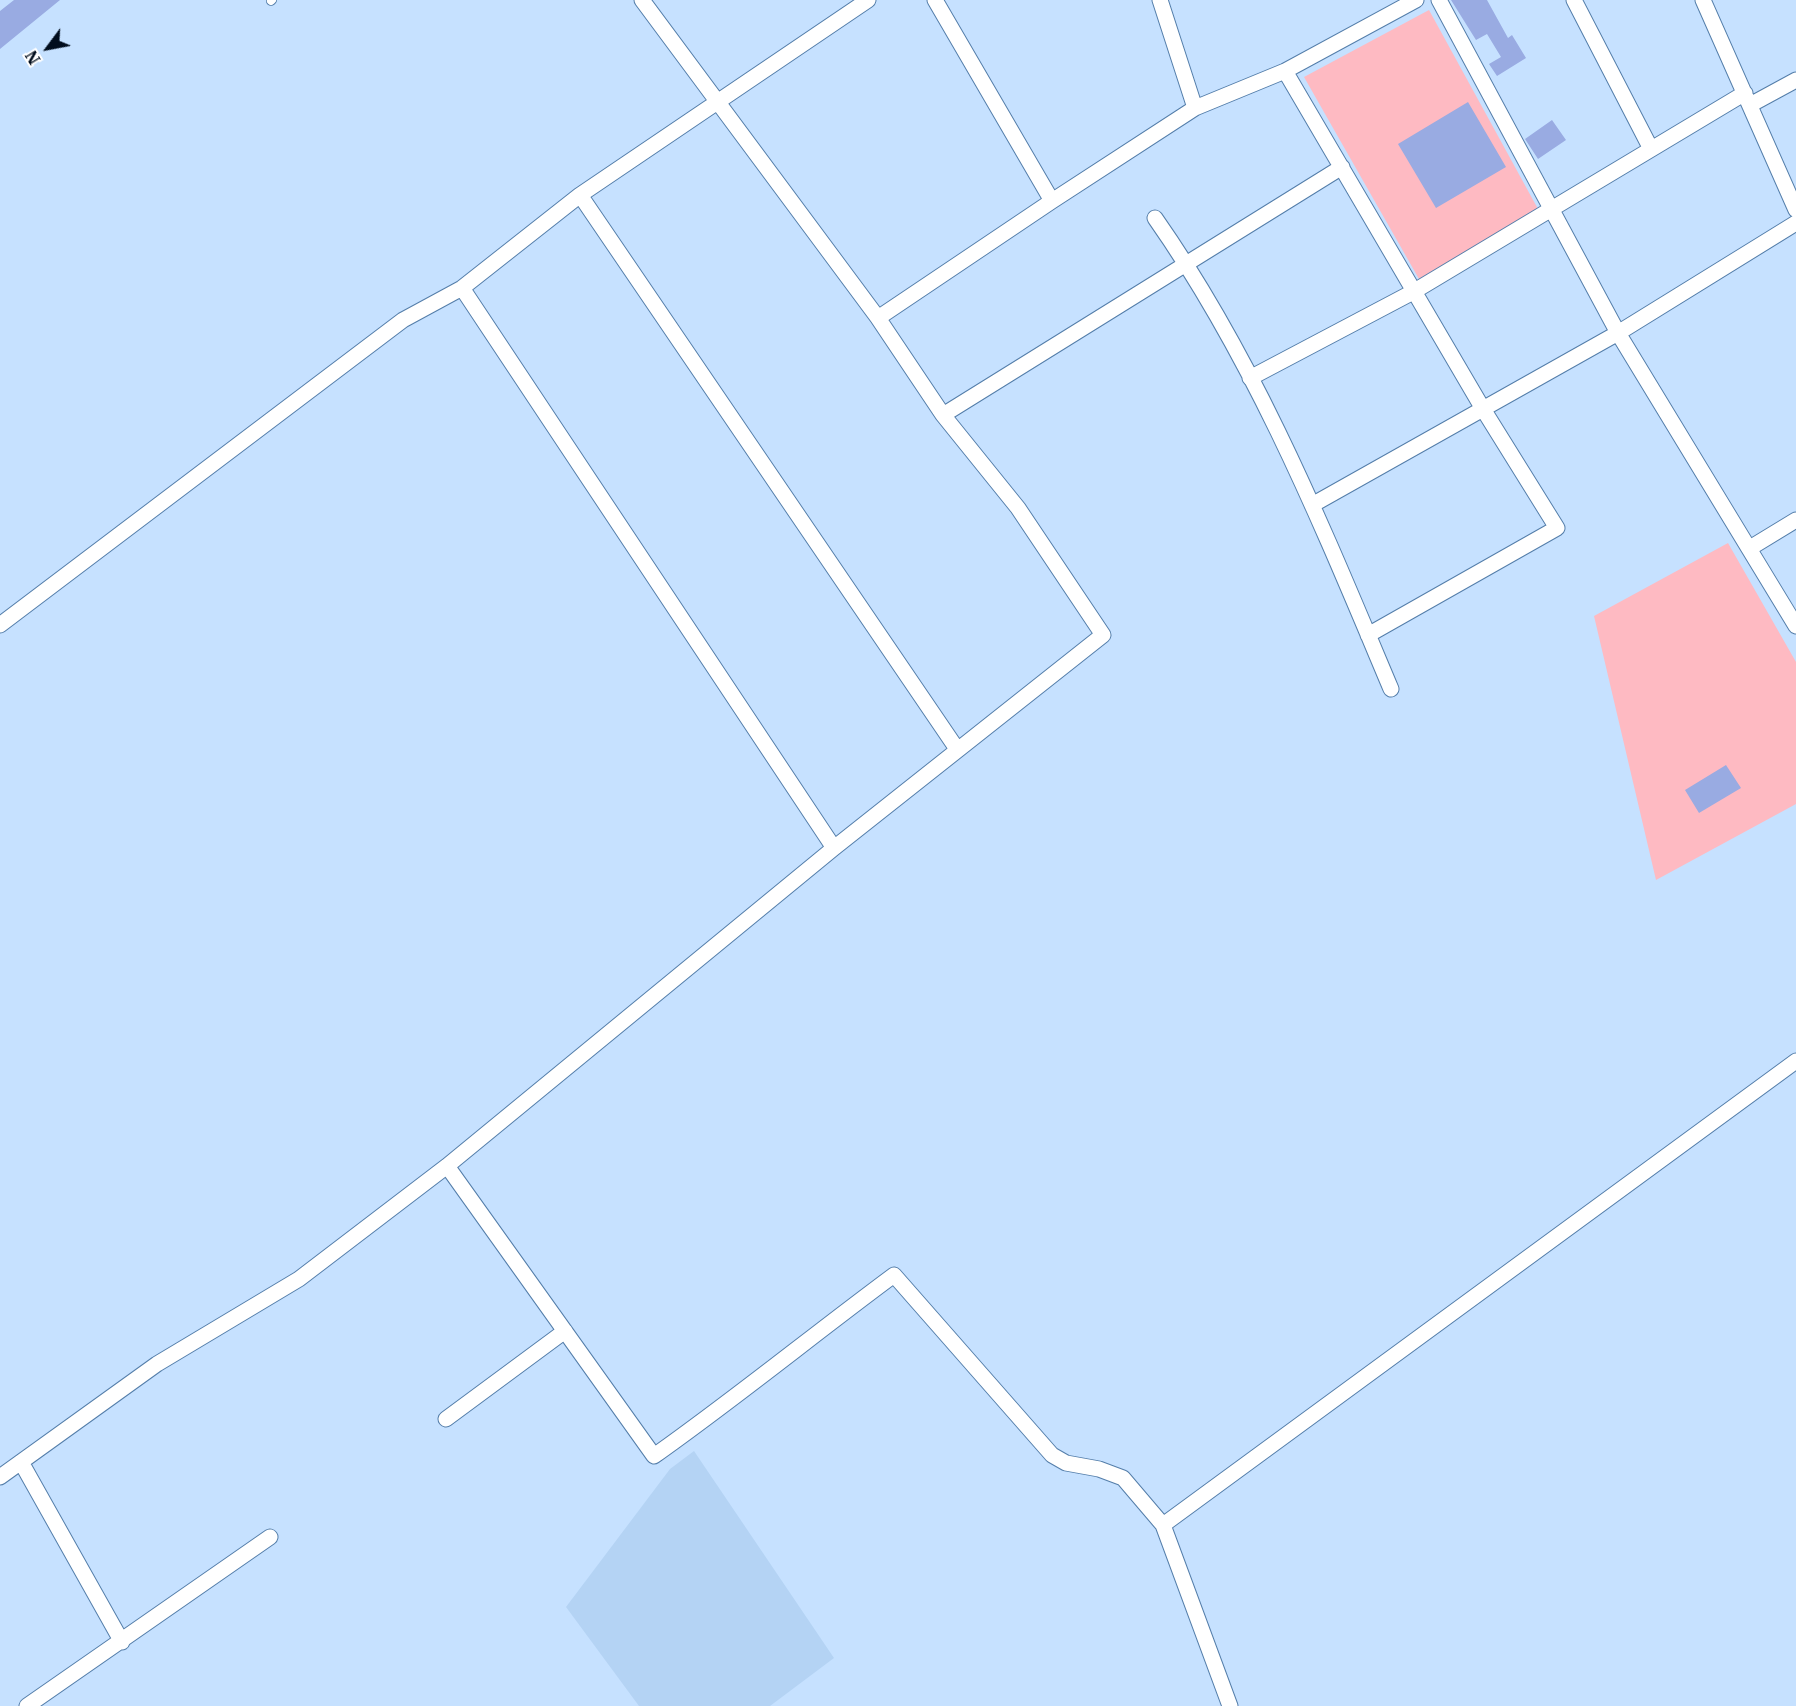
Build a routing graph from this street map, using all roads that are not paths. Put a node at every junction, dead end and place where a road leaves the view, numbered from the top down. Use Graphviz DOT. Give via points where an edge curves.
graph roads {
  1 [pos="642,0"];
  2 [pos="868,0"];
  3 [pos="935,0"];
  4 [pos="1160,0"];
  5 [pos="1416,0"];
  6 [pos="1439,0"];
  7 [pos="1574,0"];
  8 [pos="1703,0"];
  9 [pos="1285,71"];
  10 [pos="1796,80"];
  11 [pos="1747,99"];
  12 [pos="717,100"];
  13 [pos="1195,108"];
  14 [pos="1651,149"];
  15 [pos="1342,167"];
  16 [pos="580,195"];
  17 [pos="1052,201"];
  18 [pos="1550,210"];
  19 [pos="1796,210"];
  20 [pos="1155,218"];
  21 [pos="1796,223"];
  22 [pos="1187,264"];
  23 [pos="462,288"];
  24 [pos="1413,292"];
  25 [pos="878,318"];
  26 [pos="1618,333"];
  27 [pos="1250,378"];
  28 [pos="1483,409"];
  29 [pos="943,415"];
  30 [pos="1312,504"];
  31 [pos="1796,520"];
  32 [pos="1749,548"];
  33 [pos="0,626"];
  34 [pos="1796,626"];
  35 [pos="1368,635"];
  36 [pos="1391,689"];
  37 [pos="957,749"];
  38 [pos="834,848"];
  39 [pos="1796,1061"];
  40 [pos="447,1166"];
  41 [pos="565,1331"];
  42 [pos="447,1419"];
  43 [pos="21,1462"];
  44 [pos="0,1477"];
  45 [pos="1163,1525"];
  46 [pos="270,1537"];
  47 [pos="123,1642"];
  48 [pos="27,1706"];
  49 [pos="1230,1706"];
  1 -- 12 [label="street"];
  2 -- 12 [label="street"];
  3 -- 17 [label="street"];
  4 -- 13 [label="street"];
  5 -- 9 [label="street"];
  6 -- 18 [label="street"];
  7 -- 14 [label="street"];
  8 -- 11 [label="street"];
  9 -- 13 [label="street"];
  9 -- 15 [label="street"];
  10 -- 11 [label="street"];
  11 -- 14 [label="street"];
  11 -- 19 [label="street"];
  12 -- 16 [label="street"];
  12 -- 25 [label="street"];
  13 -- 17 [label="street"];
  14 -- 18 [label="street"];
  15 -- 22 [label="street"];
  15 -- 24 [label="street"];
  16 -- 23 [label="street"];
  16 -- 37 [label="street"];
  17 -- 25 [label="street"];
  18 -- 24 [label="street"];
  18 -- 26 [label="street"];
  20 -- 22 [label="street"];
  21 -- 26 [label="street"];
  22 -- 27 [label="street"];
  22 -- 29 [label="street"];
  23 -- 33 [label="street" via="403,320"];
  23 -- 38 [label="street"];
  24 -- 27 [label="street"];
  24 -- 28 [label="street"];
  25 -- 29 [label="street"];
  26 -- 28 [label="street"];
  26 -- 32 [label="street"];
  27 -- 30 [label="street"];
  28 -- 30 [label="street"];
  28 -- 35 [label="street" via="1557,528"];
  29 -- 37 [label="street" via="1018,508 1102,635"];
  30 -- 35 [label="street"];
  31 -- 32 [label="street"];
  32 -- 34 [label="street"];
  35 -- 36 [label="street"];
  37 -- 38 [label="street"];
  38 -- 40 [label="street"];
  39 -- 45 [label="street"];
  40 -- 41 [label="street"];
  40 -- 43 [label="street" via="299,1279 157,1364"];
  41 -- 42 [label="street"];
  41 -- 45 [label="street" via="654,1456 894,1275 1052,1455 1066,1463 1123,1478"];
  43 -- 44 [label="street"];
  43 -- 47 [label="street"];
  45 -- 49 [label="street"];
  46 -- 47 [label="street"];
  47 -- 48 [label="street"];
}
